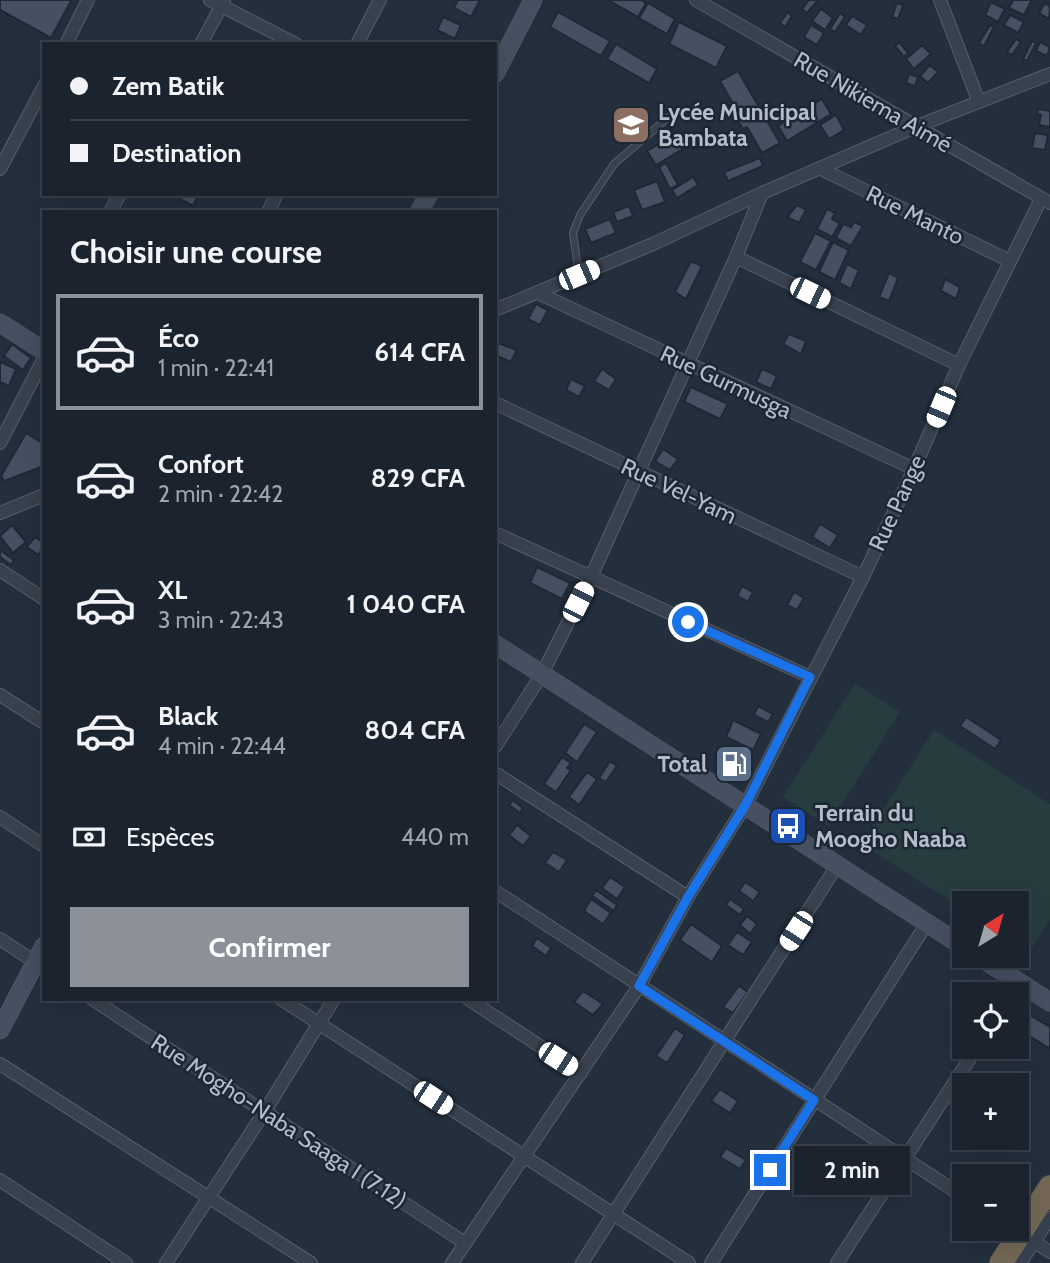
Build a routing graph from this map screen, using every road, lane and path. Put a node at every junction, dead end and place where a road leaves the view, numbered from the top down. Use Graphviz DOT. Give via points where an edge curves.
graph roads {
  1 [pos="88,0"];
  2 [pos="380,0"];
  3 [pos="534,0"];
  4 [pos="696,0"];
  5 [pos="940,0"];
  6 [pos="218,2"];
  7 [pos="67,42"];
  8 [pos="202,42"];
  9 [pos="292,42"];
  10 [pos="357,42"];
  11 [pos="497,70"];
  12 [pos="1050,74"];
  13 [pos="42,90"];
  14 [pos="979,102"];
  15 [pos="670,116"];
  16 [pos="915,127"];
  17 [pos="0,169"];
  18 [pos="821,169"];
  19 [pos="762,193"];
  20 [pos="1046,201"];
  21 [pos="736,257"];
  22 [pos="1010,261"];
  23 [pos="579,275"];
  24 [pos="538,293"];
  25 [pos="497,309"];
  26 [pos="0,323"];
  27 [pos="42,348"];
  28 [pos="688,365"];
  29 [pos="958,365"];
  30 [pos="497,404"];
  31 [pos="0,443"];
  32 [pos="914,469"];
  33 [pos="638,472"];
  34 [pos="42,496"];
  35 [pos="0,513"];
  36 [pos="497,534"];
  37 [pos="0,570"];
  38 [pos="863,578"];
  39 [pos="590,579"];
  40 [pos="42,598"];
  41 [pos="497,645"];
  42 [pos="542,674"];
  43 [pos="810,677"];
  44 [pos="0,695"];
  45 [pos="42,722"];
  46 [pos="497,744"];
  47 [pos="497,774"];
  48 [pos="746,804"];
  49 [pos="0,817"];
  50 [pos="42,845"];
  51 [pos="838,864"];
  52 [pos="497,892"];
  53 [pos="688,897"];
  54 [pos="927,923"];
  55 [pos="0,939"];
  56 [pos="952,939"];
  57 [pos="41,959"];
  58 [pos="992,968"];
  59 [pos="1008,982"];
  60 [pos="639,986"];
  61 [pos="1029,994"];
  62 [pos="95,1001"];
  63 [pos="284,1001"];
  64 [pos="333,1001"];
  65 [pos="471,1001"];
  66 [pos="1050,1002"];
  67 [pos="318,1023"];
  68 [pos="0,1030"];
  69 [pos="725,1041"];
  70 [pos="970,1059"];
  71 [pos="0,1064"];
  72 [pos="581,1073"];
  73 [pos="814,1100"];
  74 [pos="265,1111"];
  75 [pos="525,1157"];
  76 [pos="905,1159"];
  77 [pos="0,1180"];
  78 [pos="1050,1187"];
  79 [pos="952,1188"];
  80 [pos="210,1197"];
  81 [pos="614,1214"];
  82 [pos="1050,1218"];
  83 [pos="1029,1224"];
  84 [pos="1029,1230"];
  85 [pos="1029,1238"];
  86 [pos="1018,1241"];
  87 [pos="1022,1241"];
  88 [pos="465,1243"];
  89 [pos="1050,1252"];
  90 [pos="126,1263"];
  91 [pos="166,1263"];
  92 [pos="311,1263"];
  93 [pos="452,1263"];
  94 [pos="582,1263"];
  95 [pos="689,1263"];
  96 [pos="711,1263"];
  97 [pos="837,1263"];
  98 [pos="1001,1263"];
  99 [pos="1020,1263"];
  1 -- 7 [label="street"];
  2 -- 10 [label="street"];
  3 -- 11 [label="main road"];
  4 -- 16 [label="street, Rue Nikiema Aimé"];
  5 -- 14 [label="street"];
  6 -- 8 [label="street"];
  6 -- 9 [label="street"];
  12 -- 14 [label="street"];
  13 -- 17 [label="street"];
  14 -- 16 [label="street"];
  15 -- 23 [label="lane" via="614,164 580,215 573,233"];
  16 -- 18 [label="street"];
  16 -- 20 [label="street, Rue Nikiema Aimé"];
  18 -- 19 [label="street"];
  18 -- 22 [label="street, Rue Manto"];
  19 -- 21 [label="street"];
  19 -- 23 [label="street"];
  20 -- 22 [label="street, Rue Pange"];
  21 -- 28 [label="street"];
  21 -- 29 [label="street"];
  22 -- 29 [label="street, Rue Pange"];
  23 -- 24 [label="street"];
  24 -- 25 [label="street"];
  24 -- 28 [label="street, Rue Gurmusga"];
  26 -- 27 [label="main road"];
  27 -- 31 [label="street"];
  28 -- 32 [label="street, Rue Gurmusga"];
  28 -- 33 [label="street"];
  29 -- 32 [label="street, Rue Pange"];
  30 -- 33 [label="street, Rue Vel-Yam"];
  32 -- 38 [label="street, Rue Pange"];
  33 -- 38 [label="street, Rue Vel-Yam"];
  33 -- 39 [label="street"];
  34 -- 35 [label="street"];
  36 -- 39 [label="street"];
  37 -- 40 [label="street"];
  38 -- 43 [label="street, Rue Pange"];
  39 -- 42 [label="street"];
  39 -- 43 [label="street"];
  41 -- 42 [label="main road"];
  42 -- 46 [label="street"];
  42 -- 48 [label="main road"];
  43 -- 48 [label="street, Rue Pange"];
  44 -- 45 [label="street"];
  47 -- 53 [label="street"];
  48 -- 51 [label="main road"];
  48 -- 53 [label="street, Rue Pange"];
  49 -- 50 [label="street"];
  51 -- 54 [label="main road"];
  51 -- 69 [label="street"];
  52 -- 60 [label="street"];
  53 -- 60 [label="street, Rue Pange"];
  54 -- 56 [label="main road"];
  54 -- 73 [label="street"];
  55 -- 57 [label="street"];
  57 -- 68 [label="main road"];
  58 -- 59 [label="main road"];
  60 -- 69 [label="street"];
  60 -- 72 [label="street, Rue Pange"];
  61 -- 66 [label="main road"];
  62 -- 74 [label="street, Rue Mogho-Naba Saaga I (7.12)"];
  63 -- 67 [label="street"];
  64 -- 67 [label="street"];
  65 -- 72 [label="street"];
  67 -- 74 [label="street"];
  67 -- 75 [label="street"];
  69 -- 73 [label="street"];
  69 -- 81 [label="street"];
  70 -- 76 [label="street"];
  71 -- 80 [label="street"];
  72 -- 75 [label="street, Rue Pange"];
  73 -- 76 [label="street"];
  73 -- 96 [label="street"];
  74 -- 80 [label="street"];
  74 -- 88 [label="street, Rue Mogho-Naba Saaga I (7.12)"];
  75 -- 81 [label="street"];
  75 -- 88 [label="street, Rue Pange"];
  76 -- 79 [label="street"];
  76 -- 97 [label="street"];
  77 -- 90 [label="street"];
  78 -- 83 [label="highway"];
  80 -- 91 [label="street"];
  80 -- 92 [label="street"];
  81 -- 94 [label="street"];
  81 -- 95 [label="street"];
  82 -- 84 [label="street"];
  85 -- 89 [label="street"];
  86 -- 98 [label="highway"];
  87 -- 99 [label="street"];
  88 -- 93 [label="street, Rue Pange"];
}
